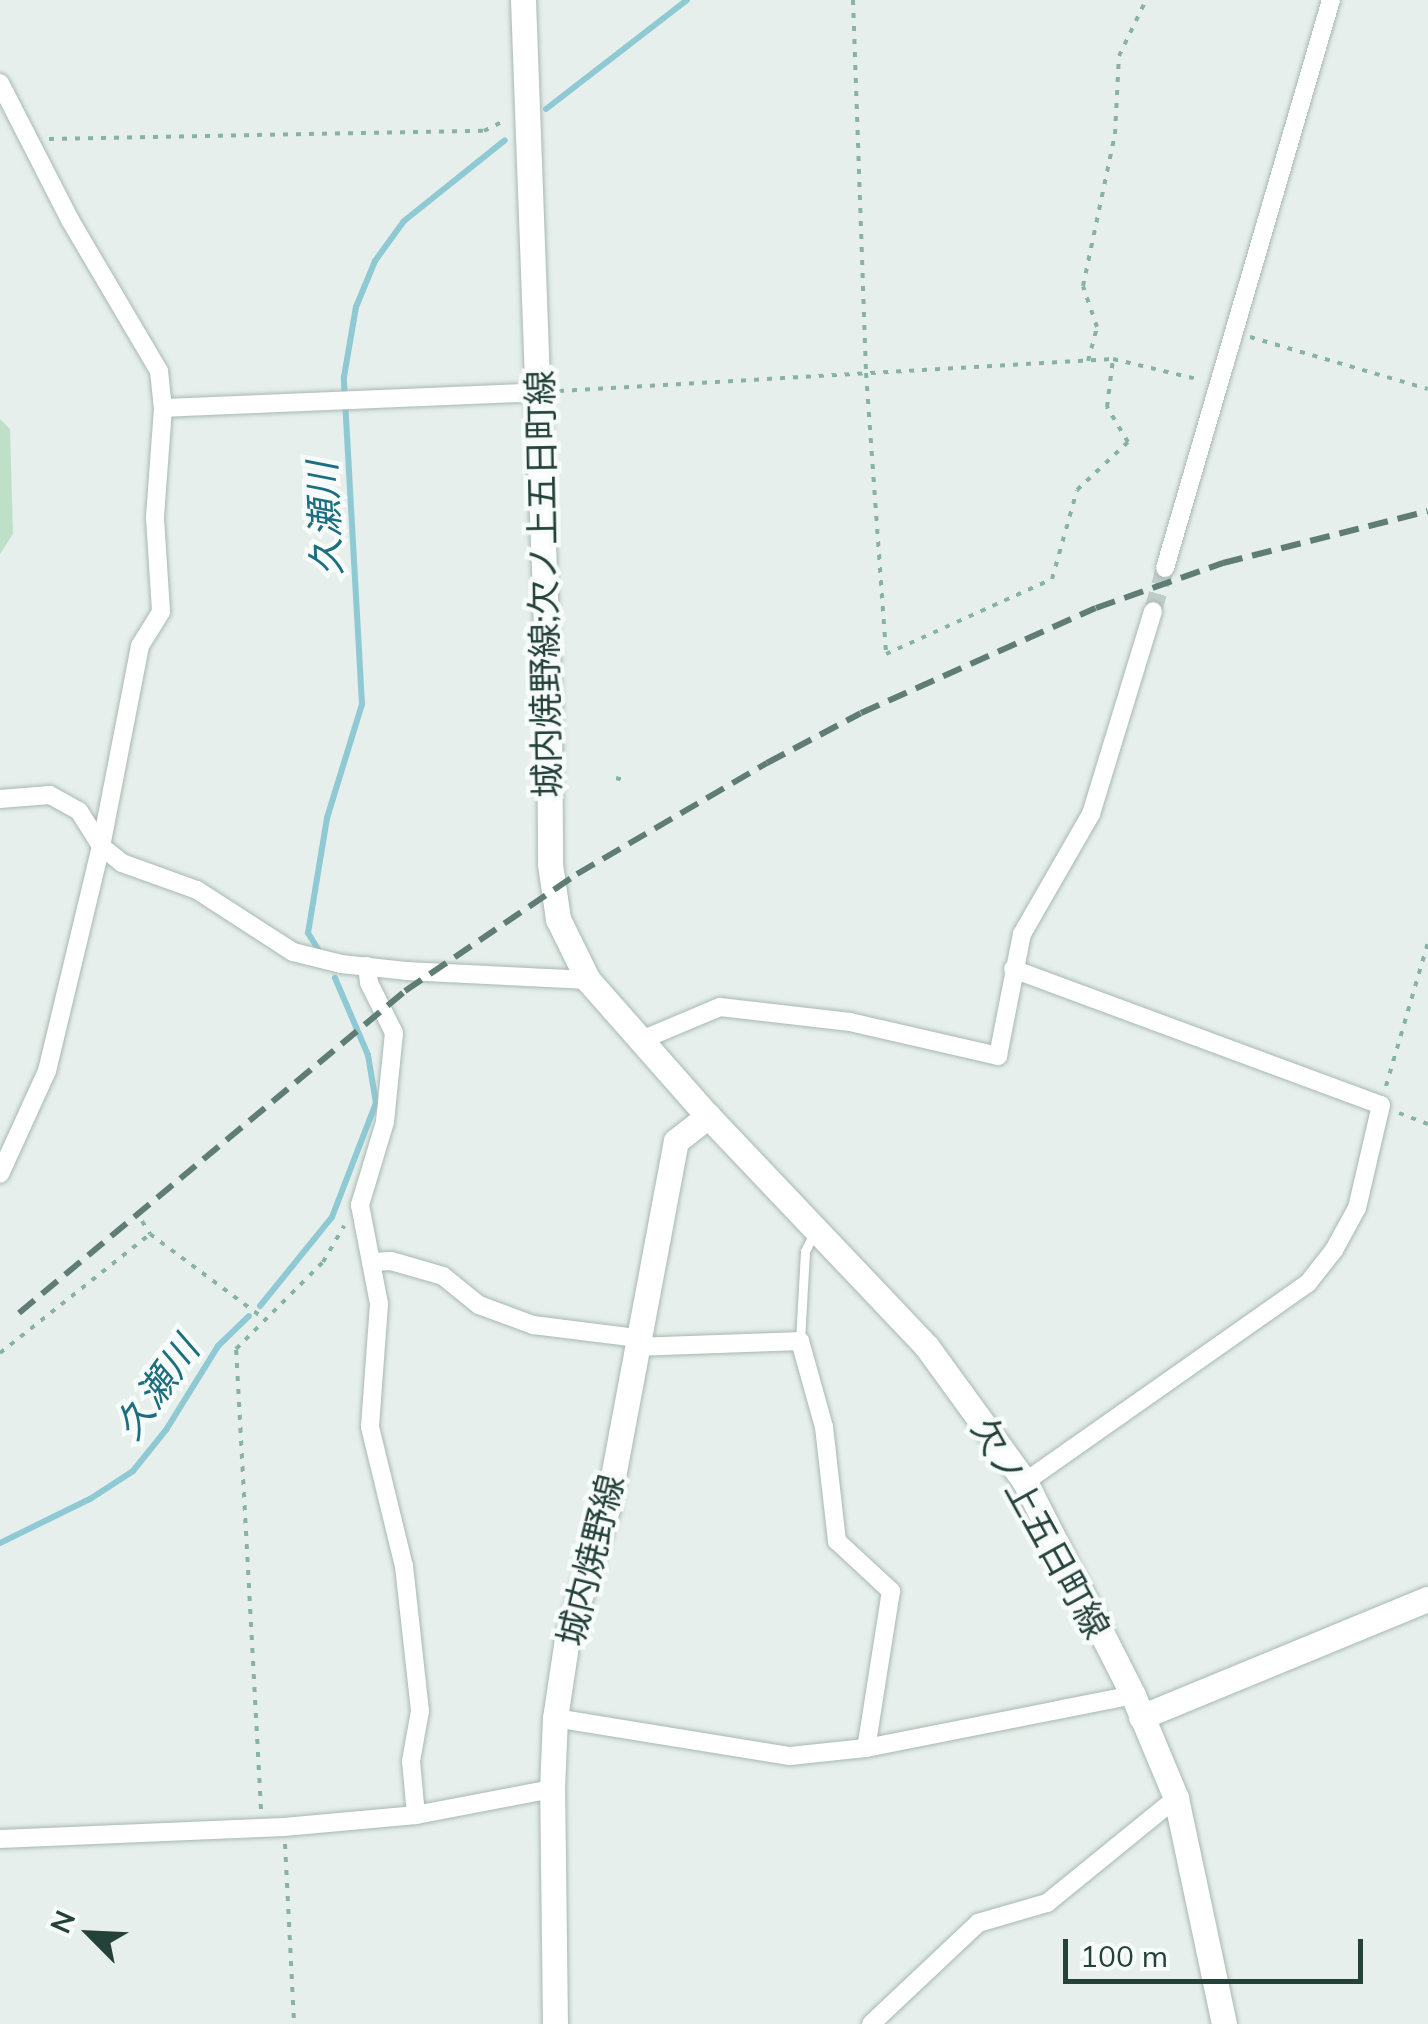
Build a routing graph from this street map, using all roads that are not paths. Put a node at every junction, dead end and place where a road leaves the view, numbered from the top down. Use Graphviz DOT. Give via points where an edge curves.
graph roads {
  1 [pos="523,0"];
  2 [pos="1331,0"];
  3 [pos="0,82"];
  4 [pos="539,392"];
  5 [pos="163,408"];
  6 [pos="1165,568"];
  7 [pos="1153,611"];
  8 [pos="0,800"];
  9 [pos="101,846"];
  10 [pos="367,966"];
  11 [pos="1013,969"];
  12 [pos="588,980"];
  13 [pos="640,1041"];
  14 [pos="708,1116"];
  15 [pos="0,1174"];
  16 [pos="815,1230"];
  17 [pos="371,1262"];
  18 [pos="800,1341"];
  19 [pos="637,1342"];
  20 [pos="1025,1482"];
  21 [pos="1428,1599"];
  22 [pos="1137,1706"];
  23 [pos="555,1718"];
  24 [pos="866,1748"];
  25 [pos="552,1788"];
  26 [pos="1176,1798"];
  27 [pos="416,1815"];
  28 [pos="0,1839"];
  29 [pos="555,2024"];
  30 [pos="871,2024"];
  31 [pos="1224,2024"];
  1 -- 4 [label="main road, 城内焼野線;欠ノ上五日町線"];
  2 -- 6 [label="street"];
  3 -- 5 [label="street" via="70,220 159,371"];
  4 -- 5 [label="street"];
  4 -- 12 [label="main road, 城内焼野線;欠ノ上五日町線" via="550,864 558,919"];
  5 -- 9 [label="street" via="155,518 161,612 140,646"];
  7 -- 11 [label="street" via="1091,814 1022,934"];
  8 -- 9 [label="street" via="50,796 79,811"];
  9 -- 10 [label="street" via="122,862 197,890 293,952"];
  9 -- 15 [label="street" via="47,1072"];
  10 -- 12 [label="street"];
  10 -- 17 [label="street" via="394,1033 386,1122 360,1205"];
  11 -- 13 [label="street" via="998,1056 850,1022 720,1007"];
  11 -- 20 [label="street" via="1381,1106 1356,1208 1308,1283"];
  12 -- 13 [label="main road, 城内焼野線;欠ノ上五日町線"];
  13 -- 14 [label="main road, 城内焼野線;欠ノ上五日町線"];
  14 -- 16 [label="main road, 欠ノ上五日町線"];
  14 -- 19 [label="main road, 城内焼野線" via="676,1141"];
  16 -- 18 [label="lane" via="805,1251"];
  16 -- 20 [label="main road, 欠ノ上五日町線" via="927,1348"];
  17 -- 19 [label="street" via="443,1276 478,1306 533,1325"];
  17 -- 27 [label="street" via="379,1304 370,1427 404,1566 420,1710 411,1761"];
  18 -- 19 [label="street"];
  18 -- 24 [label="street" via="824,1427 837,1541 891,1591"];
  19 -- 23 [label="main road, 城内焼野線" via="607,1509 567,1640"];
  20 -- 22 [label="main road, 欠ノ上五日町線"];
  21 -- 22 [label="main road"];
  22 -- 24 [label="street"];
  22 -- 26 [label="main road, 欠ノ上五日町線"];
  23 -- 24 [label="street" via="790,1756"];
  23 -- 25 [label="main road, 城内焼野線"];
  25 -- 27 [label="street"];
  25 -- 29 [label="main road, 城内焼野線"];
  26 -- 30 [label="street" via="1046,1903 978,1923"];
  26 -- 31 [label="main road, 欠ノ上五日町線"];
  27 -- 28 [label="street" via="262,1829"];
}
